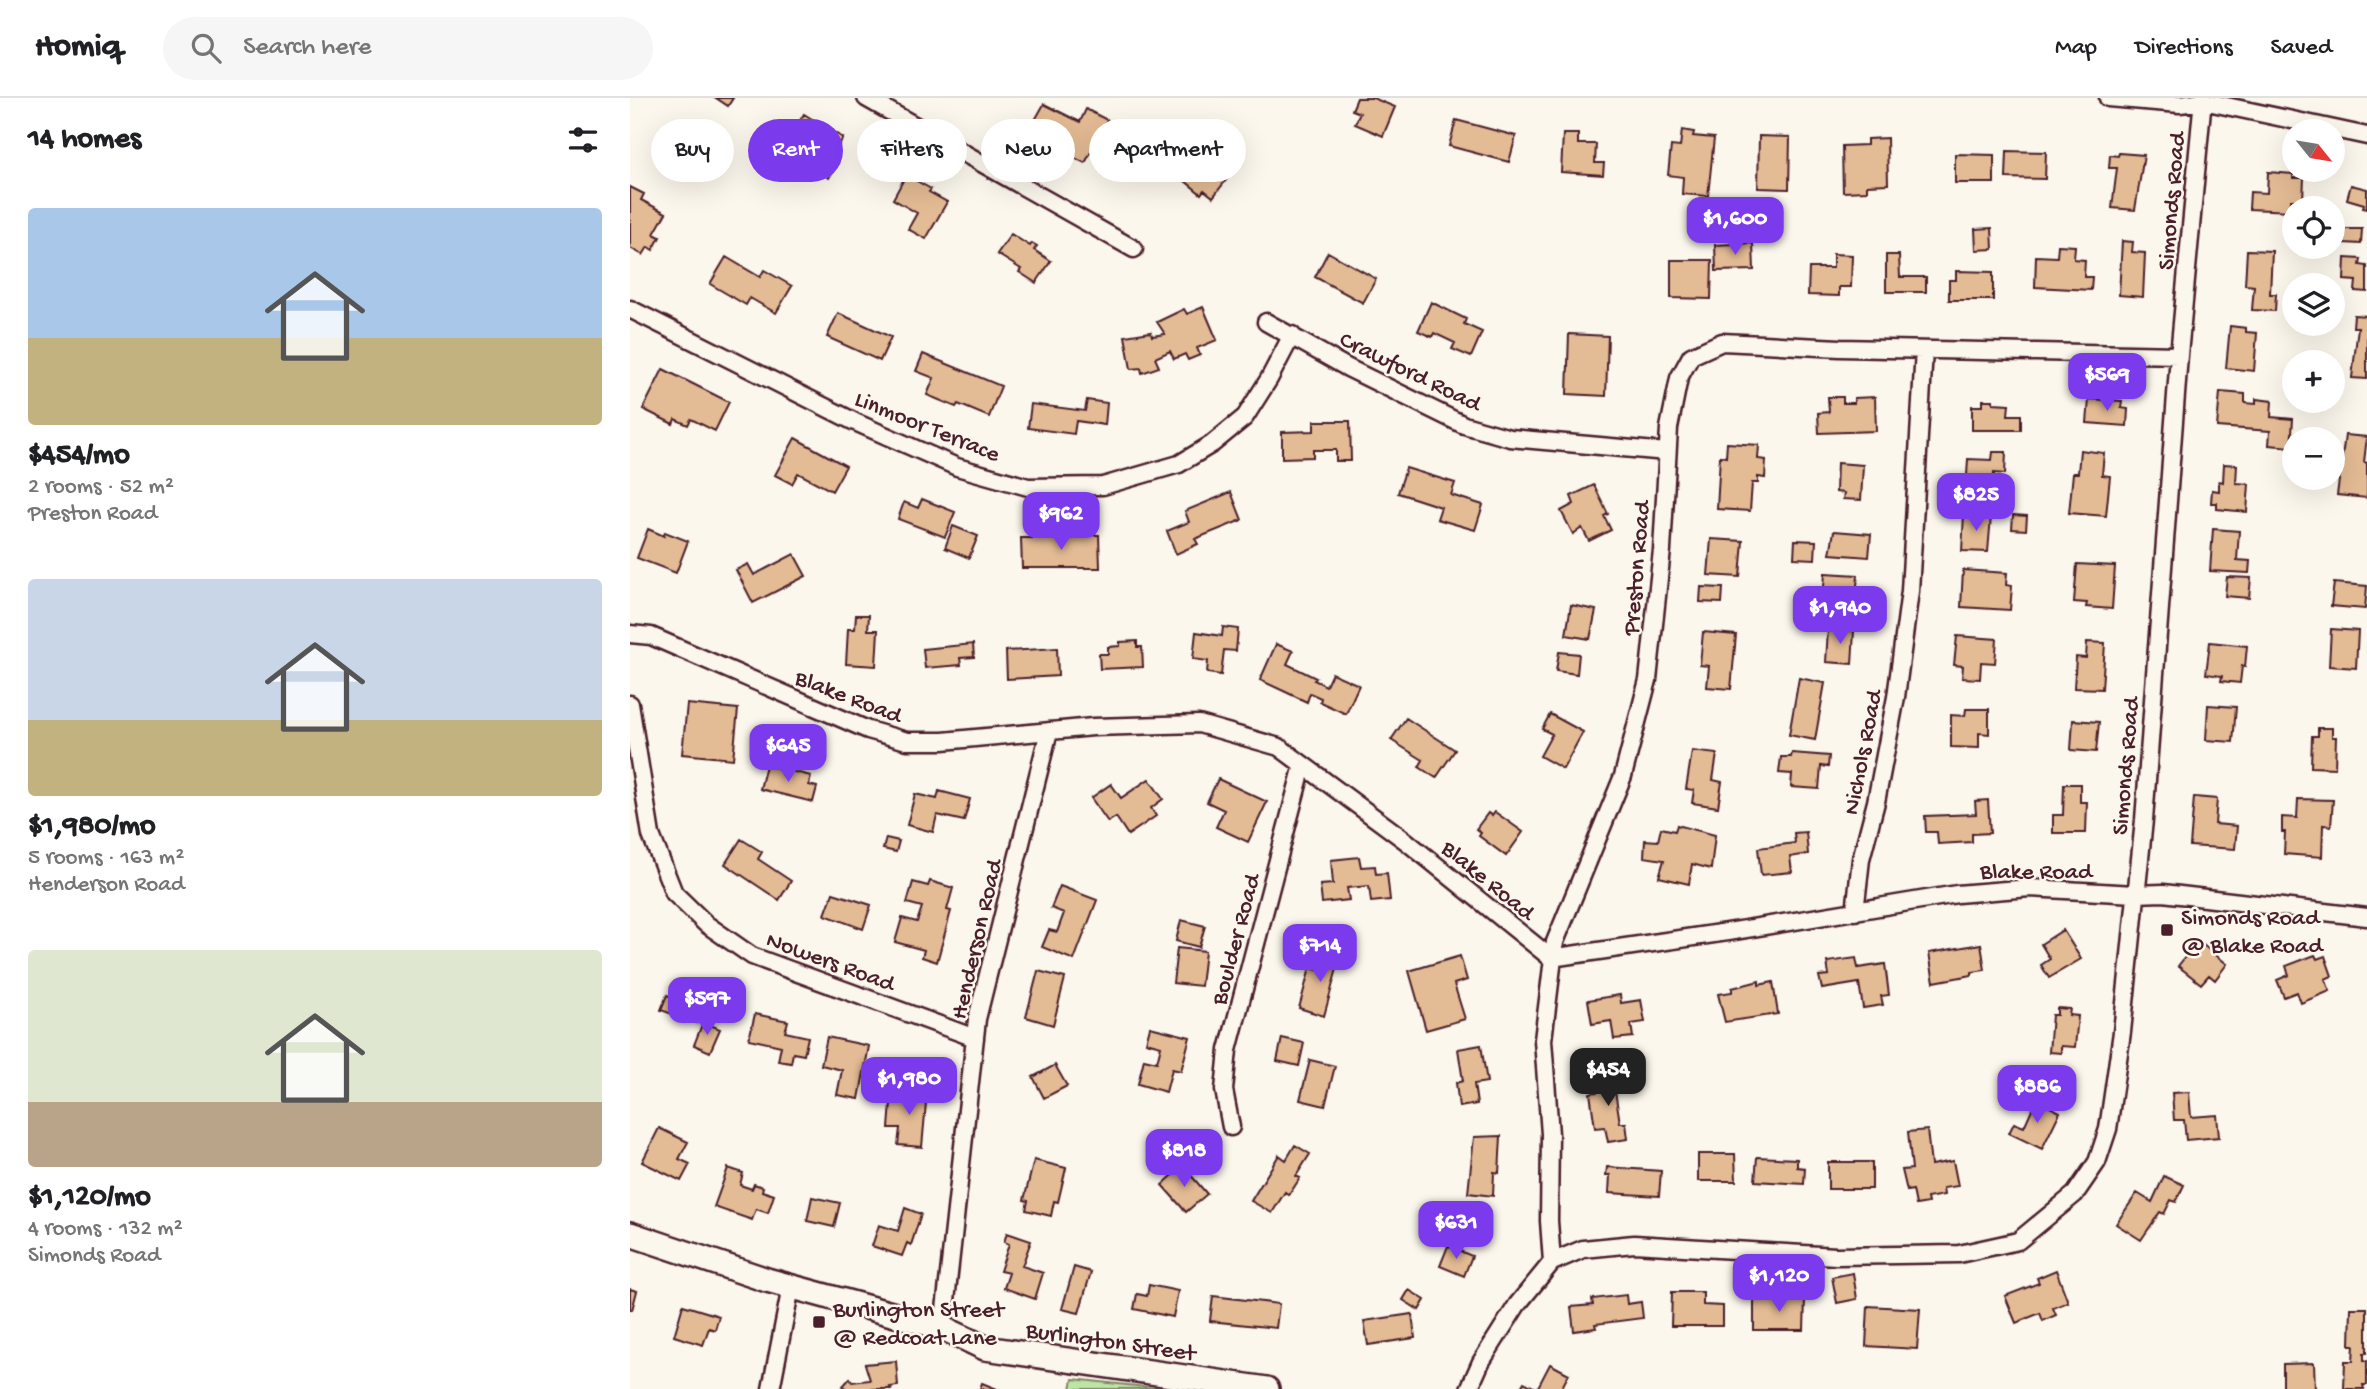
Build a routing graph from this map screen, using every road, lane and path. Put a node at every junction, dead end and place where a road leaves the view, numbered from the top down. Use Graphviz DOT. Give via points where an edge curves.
graph roads {
  1 [pos="866,98"];
  2 [pos="2108,98"];
  3 [pos="2203,99"];
  4 [pos="2367,136"];
  5 [pos="1134,248"];
  6 [pos="630,309"];
  7 [pos="1266,322"];
  8 [pos="1292,335"];
  9 [pos="1924,350"];
  10 [pos="2179,355"];
  11 [pos="1667,452"];
  12 [pos="630,634"];
  13 [pos="630,704"];
  14 [pos="1049,731"];
  15 [pos="1303,765"];
  16 [pos="2135,894"];
  17 [pos="1856,912"];
  18 [pos="2367,917"];
  19 [pos="1552,958"];
  20 [pos="975,1038"];
  21 [pos="1231,1126"];
  22 [pos="630,1234"];
  23 [pos="1552,1262"];
  24 [pos="791,1287"];
  25 [pos="943,1328"];
  26 [pos="771,1389"];
  27 [pos="1267,1389"];
  28 [pos="1469,1389"];
  1 -- 5 [label="street"];
  2 -- 3 [label="street" via="2180,104"];
  3 -- 4 [label="street"];
  3 -- 10 [label="street, Simonds Road"];
  6 -- 8 [label="street, Linmoor Terrace" via="855,422 957,467 1028,487 1103,486 1179,464 1245,417"];
  7 -- 8 [label="street, Crawford Road"];
  8 -- 11 [label="street, Crawford Road" via="1464,425 1510,438"];
  9 -- 10 [label="street, Preston Road"];
  9 -- 11 [label="street, Preston Road" via="1721,342 1691,356 1679,379"];
  9 -- 17 [label="street, Nichols Road" via="1910,591 1896,697 1861,859"];
  10 -- 16 [label="street, Simonds Road"];
  11 -- 19 [label="street, Preston Road" via="1648,680 1623,776"];
  12 -- 14 [label="street, Blake Road" via="651,636 867,730 907,741"];
  13 -- 20 [label="street, Nowers Road" via="651,835 674,893 706,924 752,956"];
  14 -- 15 [label="street, Blake Road" via="1199,724 1279,747"];
  14 -- 20 [label="street, Henderson Road"];
  15 -- 19 [label="street, Blake Road"];
  15 -- 21 [label="street, Boulder Road" via="1228,1050 1224,1090"];
  16 -- 17 [label="street, Blake Road" via="2031,888 1956,894"];
  16 -- 18 [label="street, Blake Road" via="2163,893"];
  16 -- 23 [label="street, Simonds Road" via="2122,1032 2102,1147 2075,1194 2018,1241 1959,1254 1836,1256 1634,1244 1583,1250"];
  17 -- 19 [label="street, Blake Road"];
  19 -- 23 [label="street, Preston Road" via="1543,1040"];
  20 -- 25 [label="street, Henderson Road"];
  22 -- 24 [label="main road, Burlington Street"];
  23 -- 28 [label="street" via="1517,1306"];
  24 -- 25 [label="main road, Burlington Street"];
  24 -- 26 [label="street"];
  25 -- 27 [label="main road, Burlington Street" via="985,1348"];
}
